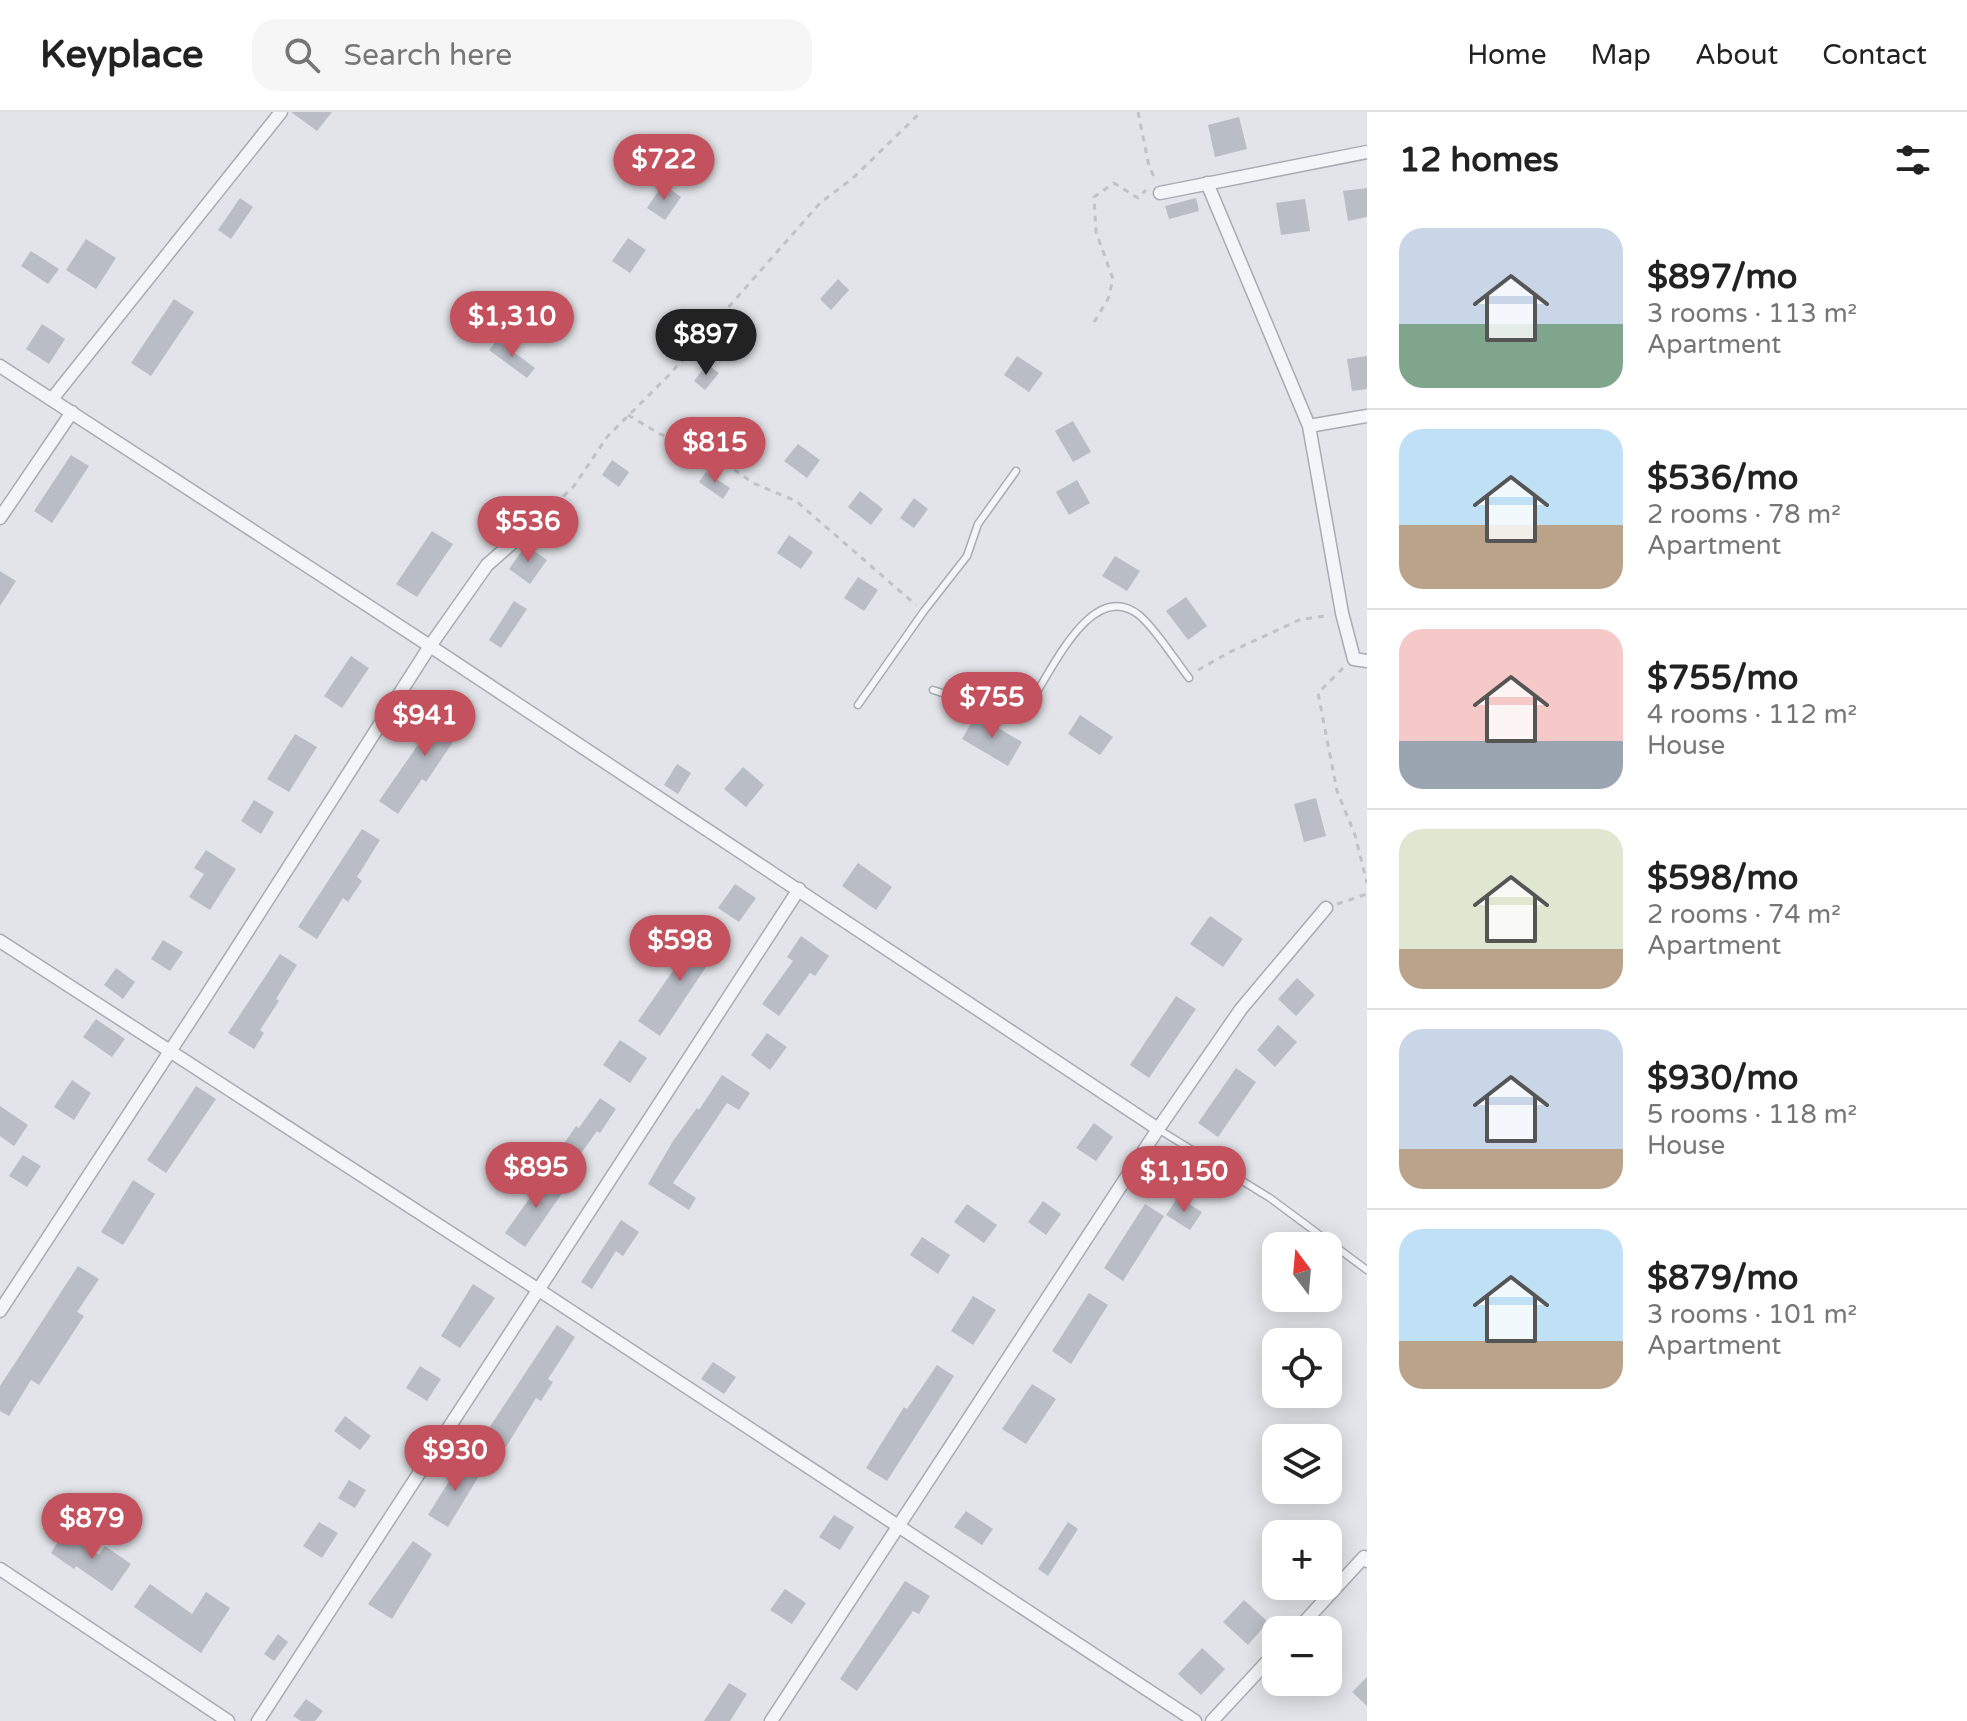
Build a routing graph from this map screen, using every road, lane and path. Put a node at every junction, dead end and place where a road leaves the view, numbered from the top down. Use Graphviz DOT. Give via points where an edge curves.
graph roads {
  1 [pos="281,112"];
  2 [pos="921,112"];
  3 [pos="1138,112"];
  4 [pos="1367,152"];
  5 [pos="1207,183"];
  6 [pos="1158,187"];
  7 [pos="1094,322"];
  8 [pos="0,366"];
  9 [pos="52,399"];
  10 [pos="72,412"];
  11 [pos="628,415"];
  12 [pos="1367,416"];
  13 [pos="1309,426"];
  14 [pos="1016,471"];
  15 [pos="0,518"];
  16 [pos="537,521"];
  17 [pos="924,611"];
  18 [pos="1342,613"];
  19 [pos="430,646"];
  20 [pos="1360,660"];
  21 [pos="1189,678"];
  22 [pos="933,690"];
  23 [pos="858,705"];
  24 [pos="1367,883"];
  25 [pos="799,889"];
  26 [pos="1367,894"];
  27 [pos="1326,908"];
  28 [pos="0,941"];
  29 [pos="171,1051"];
  30 [pos="1158,1129"];
  31 [pos="1367,1270"];
  32 [pos="538,1290"];
  33 [pos="0,1311"];
  34 [pos="897,1527"];
  35 [pos="1367,1561"];
  36 [pos="0,1569"];
  37 [pos="1310,1616"];
  38 [pos="1262,1667"];
  39 [pos="228,1721"];
  40 [pos="258,1721"];
  41 [pos="771,1721"];
  42 [pos="1195,1721"];
  43 [pos="1212,1721"];
  1 -- 9 [label="street"];
  2 -- 11 [label="path" via="820,203"];
  3 -- 6 [label="path"];
  4 -- 5 [label="street"];
  5 -- 6 [label="street"];
  5 -- 13 [label="street"];
  6 -- 7 [label="path" via="1138,198 1114,183 1094,197 1096,232 1113,279"];
  8 -- 9 [label="street"];
  9 -- 10 [label="street"];
  10 -- 15 [label="street"];
  10 -- 19 [label="street"];
  11 -- 16 [label="path" via="574,486"];
  11 -- 17 [label="path" via="796,501"];
  12 -- 13 [label="street"];
  13 -- 18 [label="street"];
  14 -- 17 [label="lane" via="978,524 967,556"];
  16 -- 19 [label="street" via="487,565"];
  17 -- 23 [label="lane"];
  18 -- 20 [label="street"];
  18 -- 21 [label="path" via="1299,620 1203,664"];
  19 -- 25 [label="street"];
  19 -- 29 [label="street"];
  20 -- 24 [label="path" via="1318,693 1337,791"];
  21 -- 22 [label="lane" via="1138,615 1116,606 1095,611 1077,630 1029,704 982,706"];
  25 -- 30 [label="street"];
  25 -- 32 [label="street"];
  26 -- 27 [label="path"];
  27 -- 30 [label="street" via="1241,1009"];
  28 -- 29 [label="street"];
  29 -- 32 [label="street"];
  29 -- 33 [label="street"];
  30 -- 31 [label="lane" via="1270,1198"];
  30 -- 34 [label="street"];
  32 -- 34 [label="street"];
  32 -- 40 [label="street"];
  34 -- 41 [label="street"];
  34 -- 42 [label="street"];
  35 -- 37 [label="street" via="1364,1557"];
  36 -- 39 [label="street"];
  38 -- 43 [label="street"];
}
